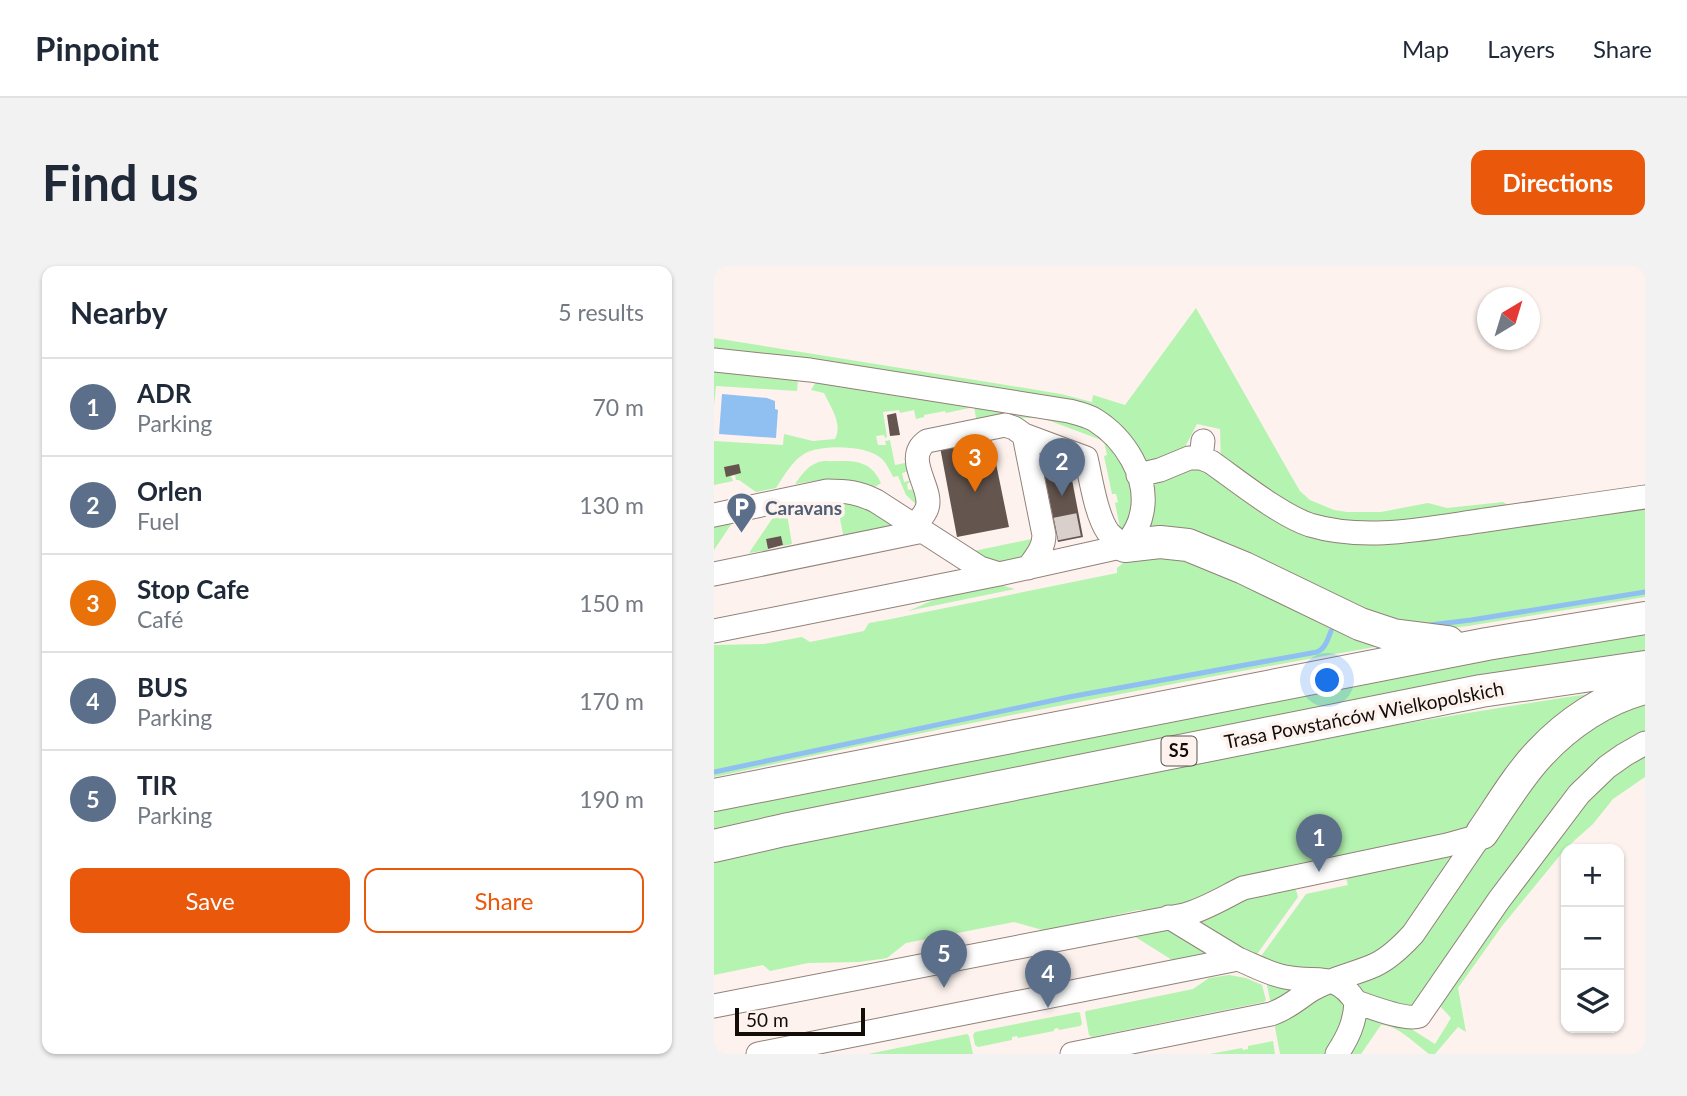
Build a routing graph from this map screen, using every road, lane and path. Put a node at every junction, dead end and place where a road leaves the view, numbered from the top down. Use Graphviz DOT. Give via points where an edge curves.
graph roads {
  1 [pos="714,360"];
  2 [pos="1024,435"];
  3 [pos="1138,475"];
  4 [pos="1645,497"];
  5 [pos="714,514"];
  6 [pos="918,529"];
  7 [pos="1125,546"];
  8 [pos="1028,568"];
  9 [pos="714,574"];
  10 [pos="999,574"];
  11 [pos="1645,618"];
  12 [pos="714,631"];
  13 [pos="1488,644"];
  14 [pos="1645,667"];
  15 [pos="1645,688"];
  16 [pos="1645,743"];
  17 [pos="714,795"];
  18 [pos="1482,833"];
  19 [pos="714,846"];
  20 [pos="1169,917"];
  21 [pos="1238,959"];
  22 [pos="1332,980"];
  23 [pos="1356,1002"];
  24 [pos="714,1006"];
  25 [pos="1140,1047"];
  26 [pos="1104,1051"];
  27 [pos="758,1054"];
  28 [pos="1072,1054"];
  29 [pos="1337,1054"];
  1 -- 3 [label="lane" via="810,370 1069,411 1109,429 1127,448"];
  2 -- 6 [label="lane" via="1005,425 921,445 917,455 928,504"];
  2 -- 7 [label="lane" via="1086,458 1091,522"];
  2 -- 8 [label="lane" via="1050,530"];
  3 -- 4 [label="lane" via="1202,450 1211,462 1293,517 1351,533 1440,527"];
  3 -- 7 [label="lane" via="1144,498 1142,514"];
  5 -- 6 [label="lane" via="844,491 876,501"];
  6 -- 9 [label="lane"];
  6 -- 10 [label="lane" via="980,568"];
  7 -- 8 [label="lane"];
  7 -- 13 [label="highway" via="1188,545 1393,635"];
  8 -- 10 [label="lane"];
  10 -- 12 [label="lane"];
  11 -- 13 [label="highway, S5"];
  13 -- 17 [label="highway, S5"];
  14 -- 19 [label="highway, Trasa Powstańców Wielkopolskich / S5" via="1481,691"];
  15 -- 18 [label="highway" via="1610,700 1538,754"];
  16 -- 23 [label="lane" via="1607,768 1573,800 1419,1016 1403,1017"];
  18 -- 20 [label="lane" via="1447,845 1243,888 1199,911"];
  18 -- 22 [label="lane" via="1401,947 1373,966"];
  20 -- 21 [label="lane"];
  20 -- 24 [label="lane"];
  21 -- 22 [label="lane" via="1285,977"];
  21 -- 27 [label="lane"];
  22 -- 23 [label="lane"];
  22 -- 25 [label="lane" via="1286,1009"];
  23 -- 29 [label="lane" via="1353,1026"];
  25 -- 26 [label="lane"];
  26 -- 28 [label="lane"];
}
